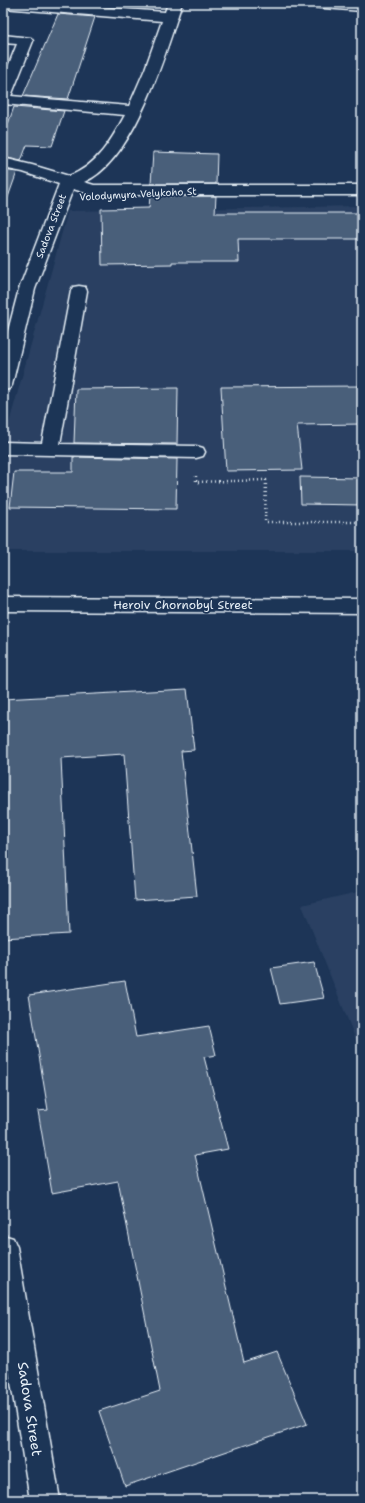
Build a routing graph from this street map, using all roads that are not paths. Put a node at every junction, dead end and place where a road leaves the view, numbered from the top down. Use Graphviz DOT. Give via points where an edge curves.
graph roads {
  1 [pos="311,3"];
  2 [pos="3,4"];
  3 [pos="362,7"];
  4 [pos="172,10"];
  5 [pos="3,39"];
  6 [pos="3,99"];
  7 [pos="135,111"];
  8 [pos="3,163"];
  9 [pos="68,182"];
  10 [pos="214,190"];
  11 [pos="362,190"];
  12 [pos="62,197"];
  13 [pos="79,291"];
  14 [pos="3,386"];
  15 [pos="3,448"];
  16 [pos="50,449"];
  17 [pos="196,452"];
  18 [pos="3,604"];
  19 [pos="362,606"];
  20 [pos="3,1247"];
  21 [pos="45,1500"];
  1 -- 3 [label="street"];
  2 -- 4 [label="street"];
  4 -- 7 [label="street, Sadova Street"];
  5 -- 6 [label="street" via="26,41"];
  6 -- 7 [label="street"];
  7 -- 9 [label="street, Sadova Street" via="112,149 92,171"];
  8 -- 9 [label="street, Volodymyra Velykoho St"];
  9 -- 10 [label="street, Volodymyra Velykoho St" via="93,190"];
  9 -- 12 [label="street, Sadova Street"];
  10 -- 11 [label="street, Volodymyra Velykoho St"];
  10 -- 12 [label="street, Volodymyra Velykoho St"];
  12 -- 14 [label="street, Sadova Street" via="27,290"];
  13 -- 16 [label="street"];
  15 -- 16 [label="street"];
  16 -- 17 [label="street"];
  18 -- 19 [label="street, Heroiv Chornobyl Street"];
  20 -- 21 [label="street, Sadova Street"];
}
